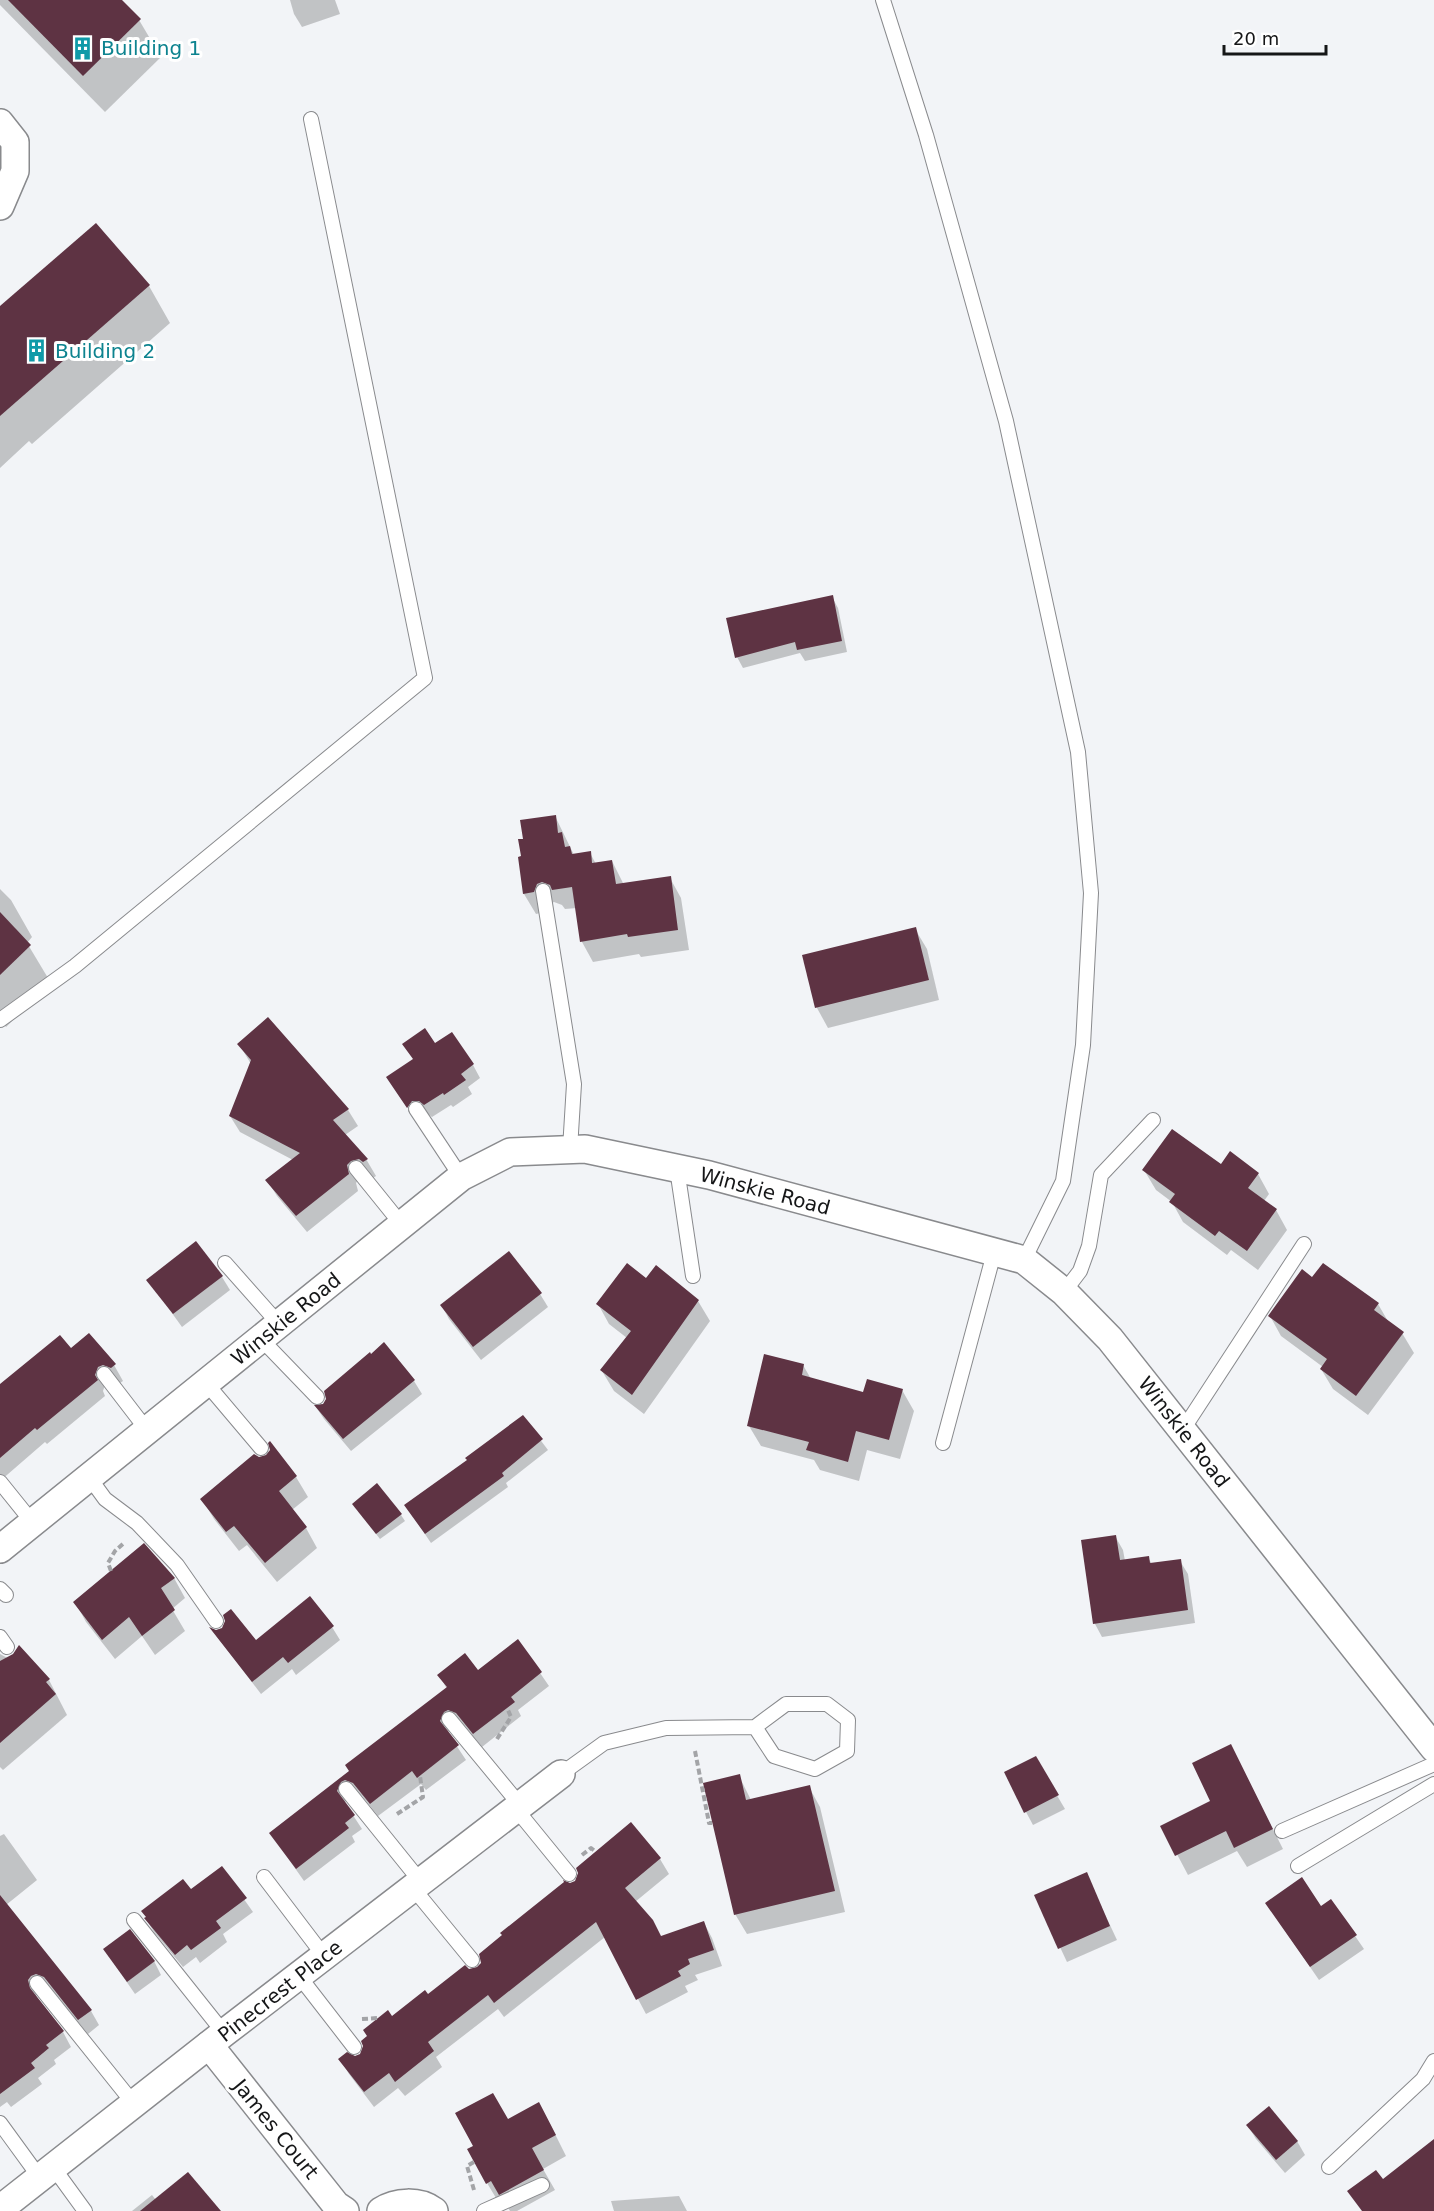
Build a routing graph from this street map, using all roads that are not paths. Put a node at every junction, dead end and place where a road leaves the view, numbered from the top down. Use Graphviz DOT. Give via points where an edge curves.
graph roads {
  1 [pos="883,0"];
  2 [pos="311,119"];
  3 [pos="0,123"];
  4 [pos="0,206"];
  5 [pos="543,891"];
  6 [pos="0,1020"];
  7 [pos="416,1109"];
  8 [pos="1153,1120"];
  9 [pos="570,1149"];
  10 [pos="356,1168"];
  11 [pos="677,1169"];
  12 [pos="461,1178"];
  13 [pos="402,1225"];
  14 [pos="1304,1244"];
  15 [pos="994,1253"];
  16 [pos="1024,1260"];
  17 [pos="225,1263"];
  18 [pos="693,1276"];
  19 [pos="1064,1292"];
  20 [pos="270,1331"];
  21 [pos="104,1374"];
  22 [pos="206,1383"];
  23 [pos="317,1397"];
  24 [pos="147,1431"];
  25 [pos="1182,1431"];
  26 [pos="942,1443"];
  27 [pos="261,1448"];
  28 [pos="89,1477"];
  29 [pos="0,1482"];
  30 [pos="33,1523"];
  31 [pos="0,1550"];
  32 [pos="216,1622"];
  33 [pos="450,1719"];
  34 [pos="755,1727"];
  35 [pos="1430,1734"];
  36 [pos="1434,1764"];
  37 [pos="561,1774"];
  38 [pos="1434,1784"];
  39 [pos="346,1789"];
  40 [pos="518,1807"];
  41 [pos="1282,1831"];
  42 [pos="1298,1866"];
  43 [pos="569,1874"];
  44 [pos="264,1877"];
  45 [pos="417,1885"];
  46 [pos="134,1920"];
  47 [pos="324,1956"];
  48 [pos="472,1960"];
  49 [pos="299,1976"];
  50 [pos="37,1983"];
  51 [pos="216,2039"];
  52 [pos="354,2047"];
  53 [pos="1434,2061"];
  54 [pos="134,2104"];
  55 [pos="0,2123"];
  56 [pos="1329,2167"];
  57 [pos="46,2173"];
  58 [pos="542,2185"];
  59 [pos="480,2205"];
  60 [pos="0,2209"];
  61 [pos="85,2211"];
  62 [pos="345,2211"];
  63 [pos="381,2211"];
  64 [pos="434,2211"];
  1 -- 16 [label="lane" via="926,135 1006,421 1078,752 1091,893 1083,1046 1063,1181"];
  2 -- 6 [label="lane" via="425,678 75,966"];
  3 -- 4 [label="street" via="15,142 15,171"];
  5 -- 9 [label="lane" via="574,1084"];
  7 -- 12 [label="lane"];
  8 -- 19 [label="lane" via="1101,1175 1089,1246 1080,1271"];
  9 -- 11 [label="street, Winskie Road"];
  9 -- 12 [label="street, Winskie Road" via="510,1152"];
  10 -- 13 [label="lane"];
  11 -- 15 [label="street, Winskie Road"];
  11 -- 18 [label="lane"];
  12 -- 13 [label="street, Winskie Road"];
  13 -- 20 [label="street, Winskie Road"];
  14 -- 25 [label="lane"];
  15 -- 16 [label="street, Winskie Road"];
  15 -- 26 [label="lane"];
  16 -- 19 [label="street, Winskie Road"];
  17 -- 20 [label="lane"];
  19 -- 25 [label="street, Winskie Road" via="1110,1339"];
  20 -- 22 [label="street, Winskie Road"];
  20 -- 23 [label="lane"];
  21 -- 24 [label="lane"];
  22 -- 24 [label="street, Winskie Road"];
  22 -- 27 [label="lane"];
  24 -- 28 [label="street, Winskie Road"];
  25 -- 35 [label="street, Winskie Road"];
  28 -- 30 [label="street, Winskie Road"];
  28 -- 32 [label="lane" via="105,1499 140,1527 177,1565"];
  29 -- 30 [label="lane"];
  30 -- 31 [label="street, Winskie Road"];
  33 -- 40 [label="lane"];
  34 -- 34 [label="lane" via="774,1756 815,1769 847,1751 848,1720 827,1704 786,1704"];
  34 -- 37 [label="lane" via="666,1728 604,1743"];
  36 -- 41 [label="lane"];
  37 -- 40 [label="street, Pinecrest Place"];
  38 -- 42 [label="lane"];
  39 -- 45 [label="lane"];
  40 -- 43 [label="lane"];
  40 -- 45 [label="street, Pinecrest Place"];
  44 -- 47 [label="lane"];
  45 -- 47 [label="street, Pinecrest Place"];
  45 -- 48 [label="lane"];
  46 -- 51 [label="lane"];
  47 -- 49 [label="street, Pinecrest Place"];
  49 -- 51 [label="street, Pinecrest Place"];
  49 -- 52 [label="lane"];
  50 -- 54 [label="lane"];
  51 -- 54 [label="street, Pinecrest Place"];
  51 -- 62 [label="street, James Court" via="336,2205"];
  53 -- 56 [label="lane" via="1423,2079"];
  54 -- 57 [label="street, Pinecrest Place"];
  55 -- 57 [label="lane"];
  57 -- 60 [label="street, Pinecrest Place"];
  57 -- 61 [label="lane"];
  58 -- 59 [label="lane"];
  63 -- 64 [label="street" via="402,2203 416,2203"];
}
